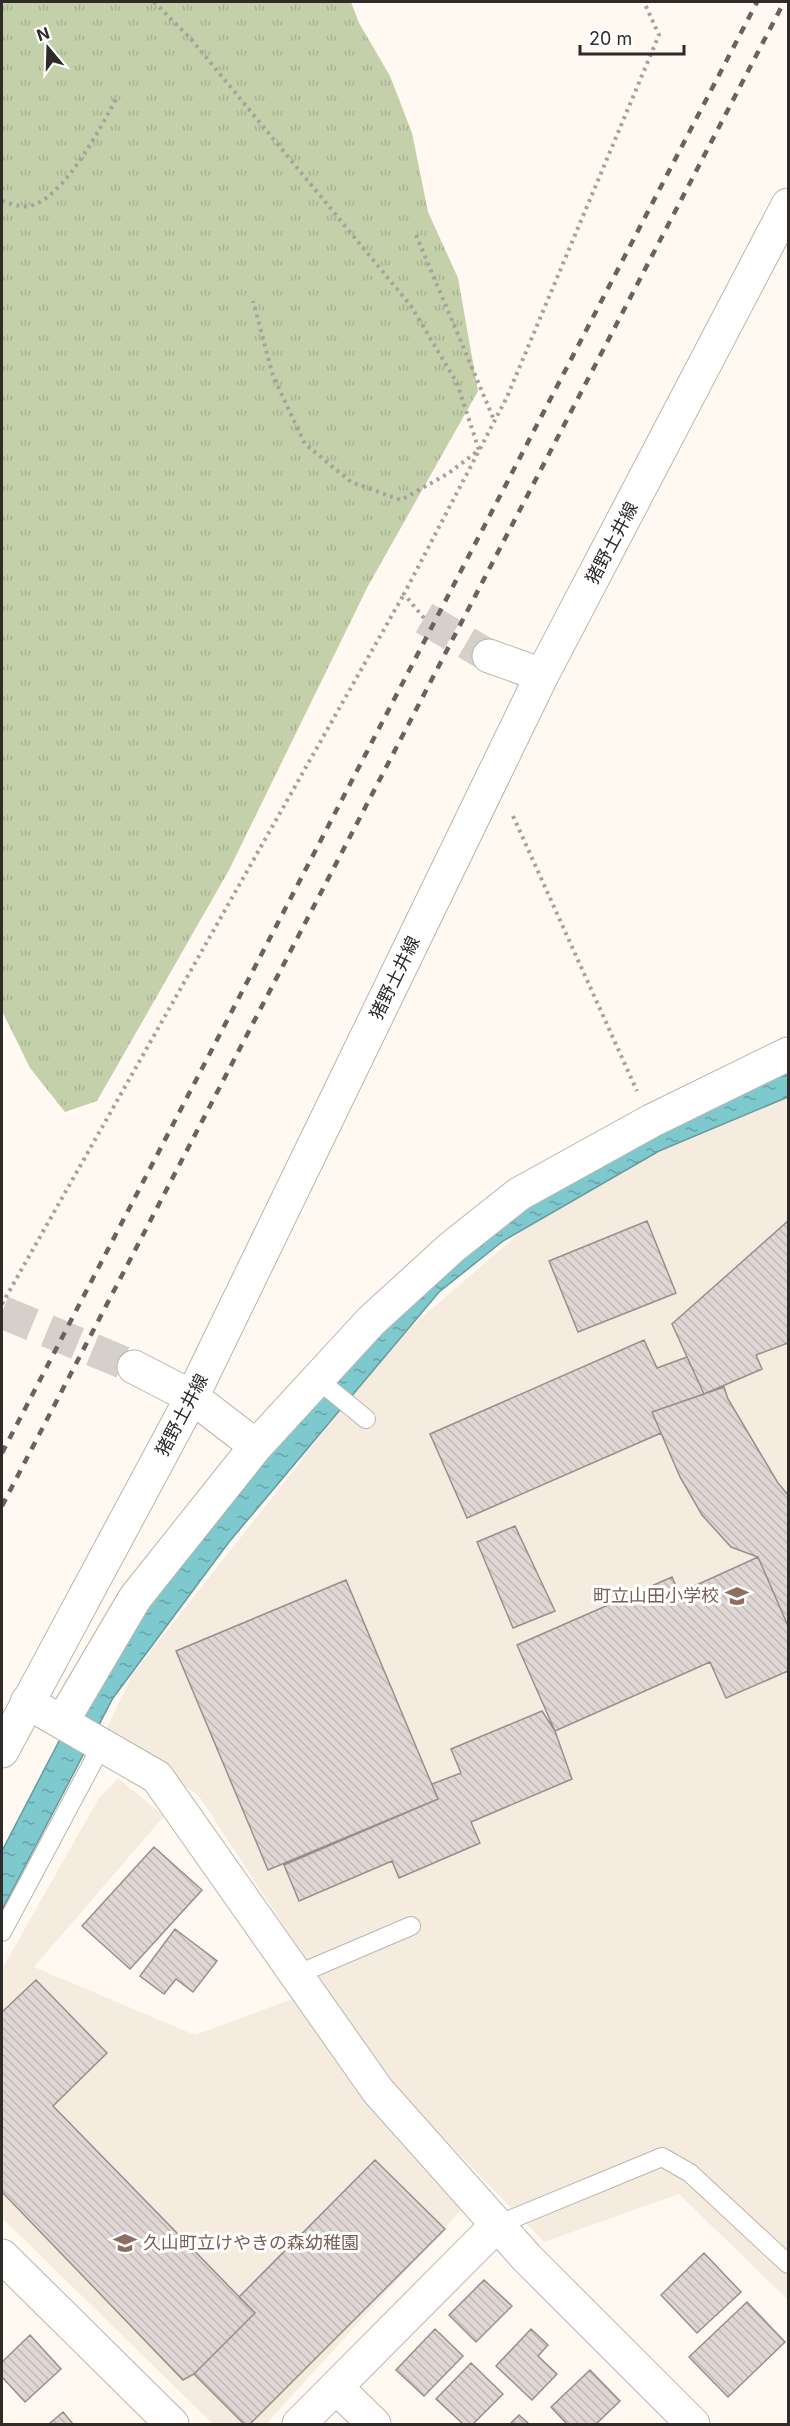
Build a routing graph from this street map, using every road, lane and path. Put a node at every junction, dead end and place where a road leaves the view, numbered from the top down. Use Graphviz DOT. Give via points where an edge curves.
graph roads {
  1 [pos="154,2"];
  2 [pos="644,2"];
  3 [pos="116,99"];
  4 [pos="2,201"];
  5 [pos="789,205"];
  6 [pos="416,235"];
  7 [pos="253,301"];
  8 [pos="494,421"];
  9 [pos="479,450"];
  10 [pos="404,594"];
  11 [pos="424,618"];
  12 [pos="489,656"];
  13 [pos="542,675"];
  14 [pos="494,774"];
  15 [pos="789,1054"];
  16 [pos="651,1121"];
  17 [pos="2,1304"];
  18 [pos="134,1367"];
  19 [pos="316,1378"];
  20 [pos="192,1397"];
  21 [pos="366,1419"];
  22 [pos="256,1446"];
  23 [pos="27,1702"];
  24 [pos="62,1722"];
  25 [pos="102,1745"];
  26 [pos="2,1750"];
  27 [pos="411,1926"];
  28 [pos="2,1932"];
  29 [pos="296,1975"];
  30 [pos="497,2225"];
  31 [pos="2,2256"];
  32 [pos="789,2264"];
  33 [pos="338,2388"];
  34 [pos="172,2424"];
  35 [pos="299,2424"];
  36 [pos="374,2424"];
  37 [pos="693,2424"];
  1 -- 9 [label="path" via="191,39 411,306 457,383"];
  2 -- 8 [label="path" via="659,35"];
  3 -- 4 [label="path" via="76,166 45,200 28,207"];
  5 -- 13 [label="street, 猪野土井線"];
  6 -- 8 [label="path"];
  7 -- 9 [label="path" via="273,376 305,444 351,482 401,500 449,473"];
  8 -- 9 [label="path"];
  9 -- 10 [label="path"];
  10 -- 11 [label="path"];
  10 -- 17 [label="path"];
  12 -- 13 [label="street"];
  13 -- 14 [label="street, 猪野土井線"];
  14 -- 16 [label="path"];
  14 -- 20 [label="street, 猪野土井線"];
  15 -- 16 [label="street"];
  16 -- 19 [label="street" via="519,1194 371,1321"];
  18 -- 20 [label="street"];
  19 -- 21 [label="lane"];
  19 -- 22 [label="street"];
  20 -- 22 [label="street"];
  20 -- 23 [label="street, 猪野土井線"];
  22 -- 24 [label="street" via="135,1598"];
  23 -- 24 [label="street"];
  23 -- 26 [label="street, 猪野土井線"];
  24 -- 25 [label="street"];
  25 -- 28 [label="lane"];
  25 -- 29 [label="street" via="157,1777"];
  27 -- 29 [label="lane"];
  29 -- 30 [label="street" via="378,2091"];
  30 -- 32 [label="lane" via="662,2157 690,2174"];
  30 -- 33 [label="street"];
  30 -- 37 [label="street"];
  31 -- 34 [label="street"];
  33 -- 35 [label="street"];
  33 -- 36 [label="street"];
}
